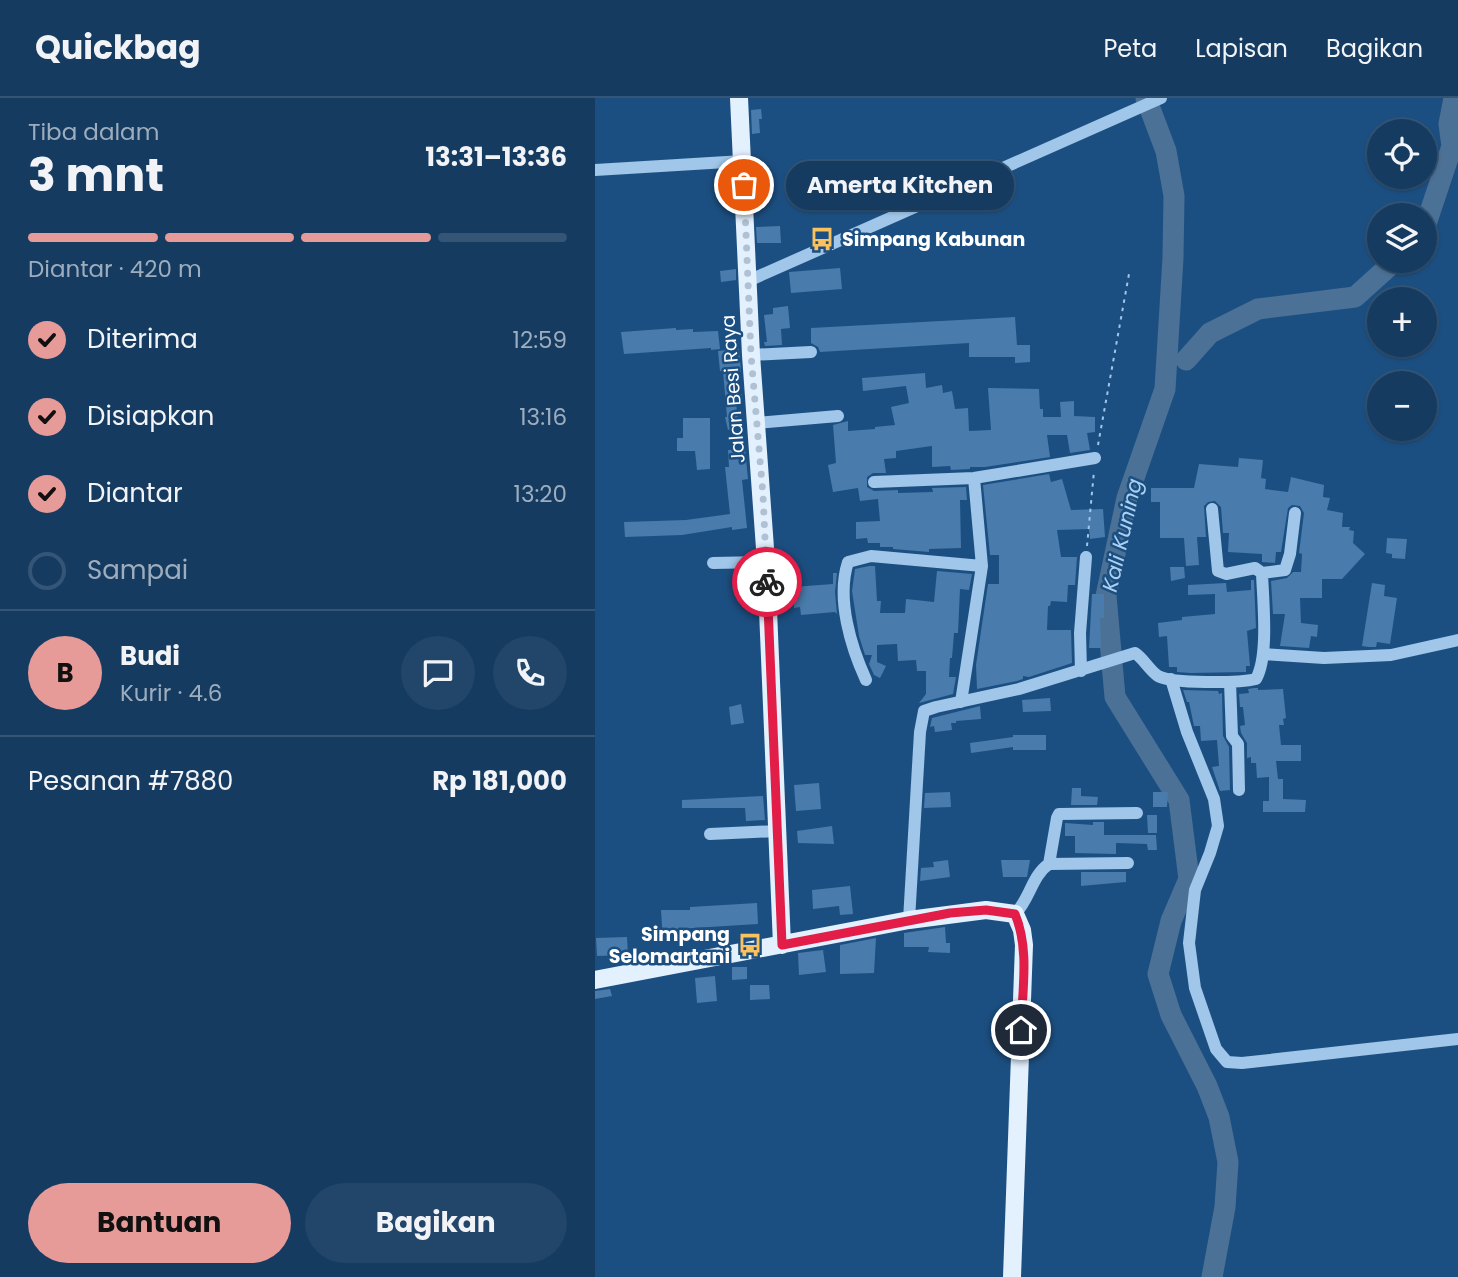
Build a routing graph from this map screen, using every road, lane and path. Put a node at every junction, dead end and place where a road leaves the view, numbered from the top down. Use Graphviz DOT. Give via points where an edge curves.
graph roads {
  1 [pos="739,98"];
  2 [pos="1161,98"];
  3 [pos="743,161"];
  4 [pos="595,170"];
  5 [pos="1129,274"];
  6 [pos="748,281"];
  7 [pos="811,352"];
  8 [pos="751,355"];
  9 [pos="838,416"];
  10 [pos="756,423"];
  11 [pos="1095,458"];
  12 [pos="974,478"];
  13 [pos="874,482"];
  14 [pos="1212,509"];
  15 [pos="1295,513"];
  16 [pos="1086,557"];
  17 [pos="766,562"];
  18 [pos="713,563"];
  19 [pos="982,566"];
  20 [pos="1262,573"];
  21 [pos="1458,640"];
  22 [pos="1263,654"];
  23 [pos="1086,669"];
  24 [pos="866,680"];
  25 [pos="1171,680"];
  26 [pos="1230,682"];
  27 [pos="961,702"];
  28 [pos="1239,790"];
  29 [pos="1137,813"];
  30 [pos="778,831"];
  31 [pos="711,834"];
  32 [pos="1049,863"];
  33 [pos="1128,863"];
  34 [pos="1015,914"];
  35 [pos="909,920"];
  36 [pos="782,945"];
  37 [pos="595,980"];
  38 [pos="1458,1039"];
  39 [pos="1012,1277"];
  1 -- 3 [label="main road, Jalan Besi Raya"];
  2 -- 6 [label="street"];
  3 -- 4 [label="street"];
  3 -- 6 [label="main road, Jalan Besi Raya"];
  5 -- 11 [label="path"];
  6 -- 8 [label="main road, Jalan Besi Raya"];
  7 -- 8 [label="street"];
  8 -- 10 [label="main road, Jalan Besi Raya"];
  9 -- 10 [label="street"];
  10 -- 17 [label="main road, Jalan Besi Raya"];
  11 -- 12 [label="street"];
  11 -- 16 [label="path"];
  12 -- 13 [label="street"];
  12 -- 19 [label="street"];
  14 -- 20 [label="street" via="1218,571 1226,574 1255,568"];
  15 -- 20 [label="street" via="1288,566 1283,571"];
  16 -- 23 [label="street" via="1080,632"];
  17 -- 18 [label="street"];
  17 -- 30 [label="main road, Jalan Besi Raya"];
  19 -- 24 [label="street" via="871,556 848,562 848,632"];
  19 -- 27 [label="street"];
  20 -- 22 [label="street"];
  21 -- 22 [label="street" via="1391,655 1324,658"];
  22 -- 26 [label="street" via="1256,680"];
  23 -- 25 [label="street" via="1135,653 1156,674"];
  23 -- 27 [label="street"];
  25 -- 26 [label="street"];
  25 -- 38 [label="street" via="1214,799 1218,826 1195,890 1189,943 1195,989 1216,1049 1227,1062 1242,1063"];
  26 -- 28 [label="street"];
  27 -- 35 [label="street" via="927,709 922,715"];
  29 -- 32 [label="street" via="1059,814"];
  30 -- 31 [label="street"];
  30 -- 36 [label="main road, Jalan Besi Raya"];
  32 -- 33 [label="street"];
  32 -- 34 [label="street" via="1038,873"];
  34 -- 35 [label="main road" via="986,910"];
  34 -- 39 [label="main road" via="1024,945"];
  35 -- 36 [label="main road"];
  36 -- 37 [label="main road"];
}
